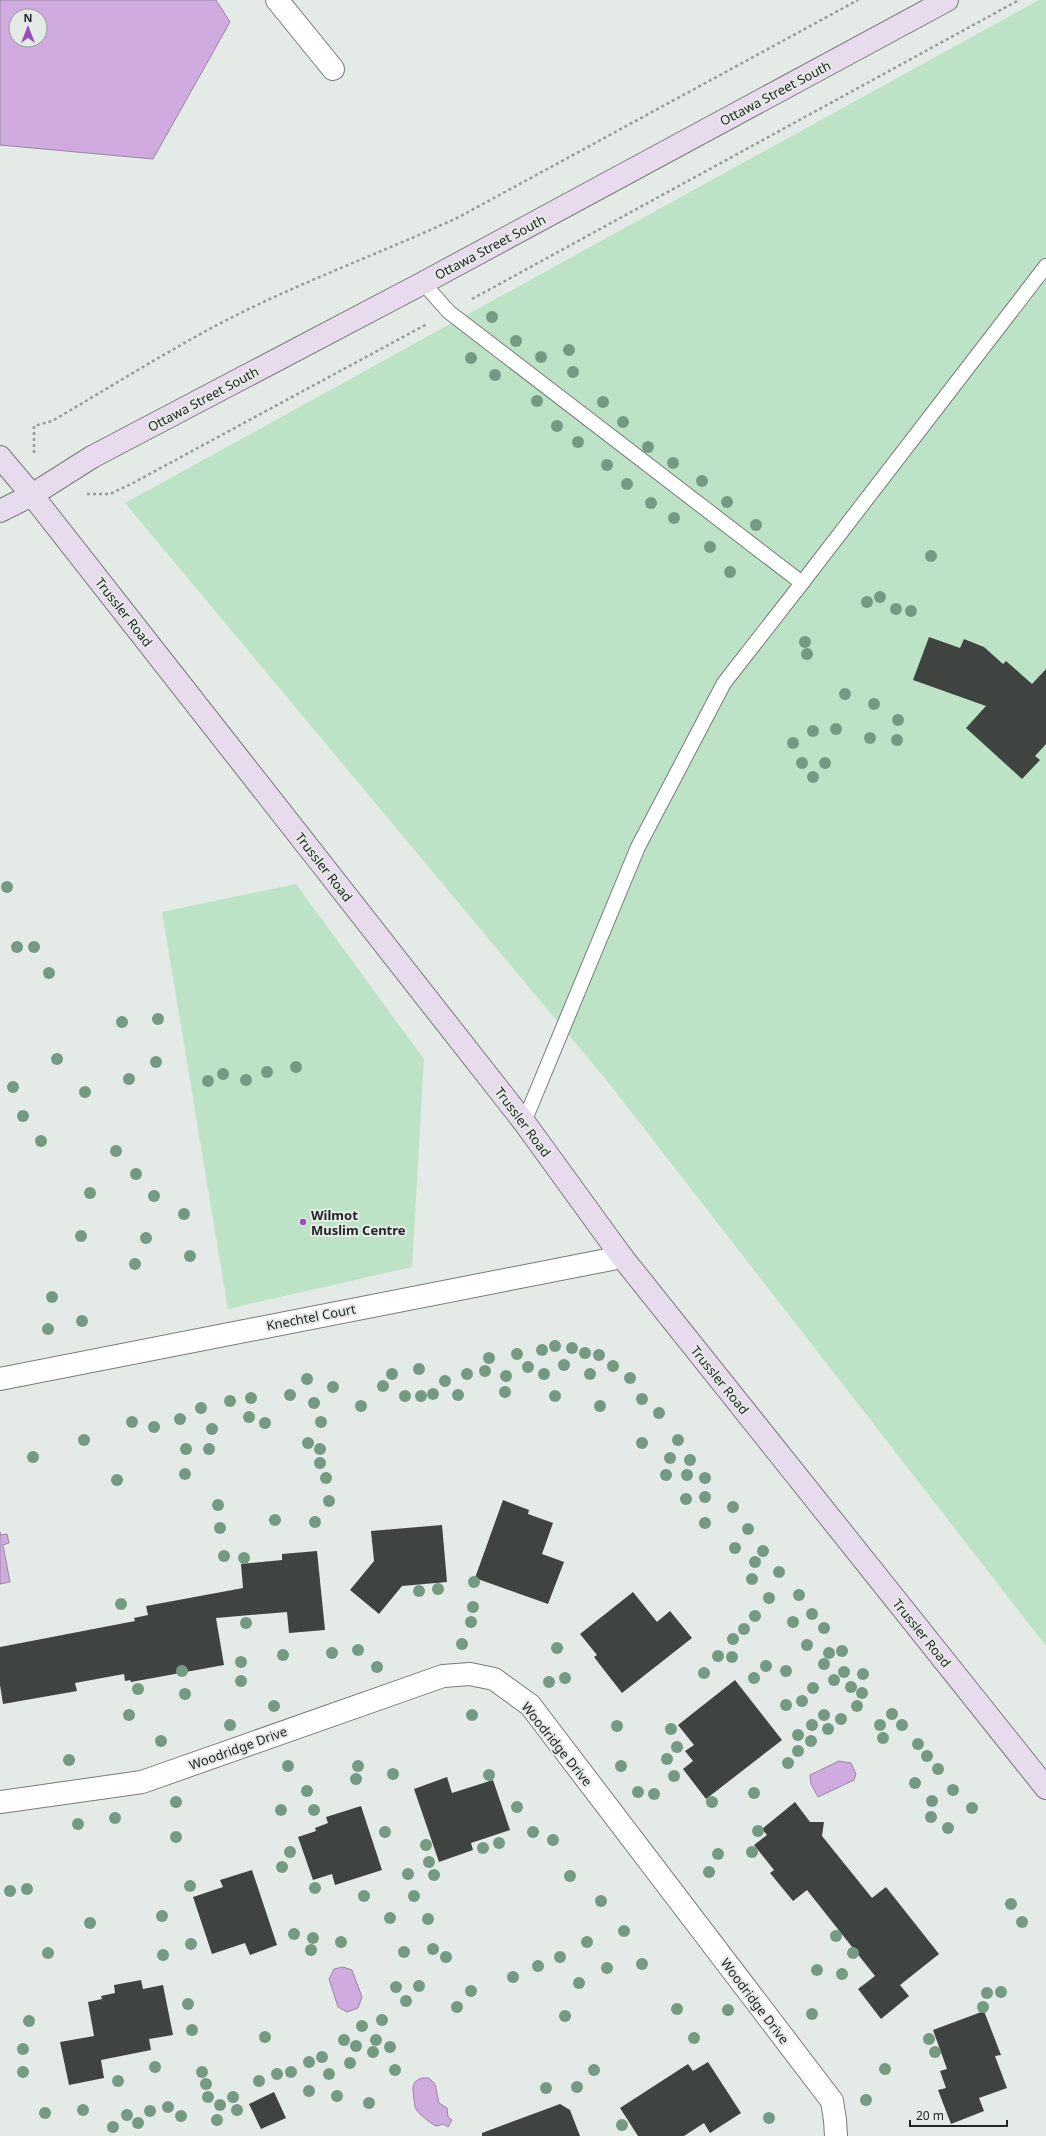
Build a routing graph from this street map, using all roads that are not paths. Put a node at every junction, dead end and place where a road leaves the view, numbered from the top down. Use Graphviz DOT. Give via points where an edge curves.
graph roads {
  1 [pos="277,0"];
  2 [pos="947,0"];
  3 [pos="333,69"];
  4 [pos="1046,266"];
  5 [pos="423,283"];
  6 [pos="0,457"];
  7 [pos="32,495"];
  8 [pos="0,511"];
  9 [pos="802,583"];
  10 [pos="524,1122"];
  11 [pos="622,1256"];
  12 [pos="0,1379"];
  13 [pos="1046,1788"];
  14 [pos="0,1802"];
  15 [pos="836,2136"];
  1 -- 3 [label="street"];
  2 -- 5 [label="main road, Ottawa Street South"];
  4 -- 9 [label="lane"];
  5 -- 7 [label="main road, Ottawa Street South" via="92,457"];
  5 -- 9 [label="lane" via="449,312"];
  6 -- 7 [label="main road, Trussler Road"];
  7 -- 8 [label="main road, Ottawa Street South"];
  7 -- 10 [label="main road, Trussler Road"];
  9 -- 10 [label="lane" via="724,683 642,840"];
  10 -- 11 [label="main road, Trussler Road"];
  11 -- 12 [label="street, Knechtel Court"];
  11 -- 13 [label="main road, Trussler Road"];
  14 -- 15 [label="street, Woodridge Drive" via="142,1782 443,1676 470,1674 494,1679 530,1705 832,2101"];
}
